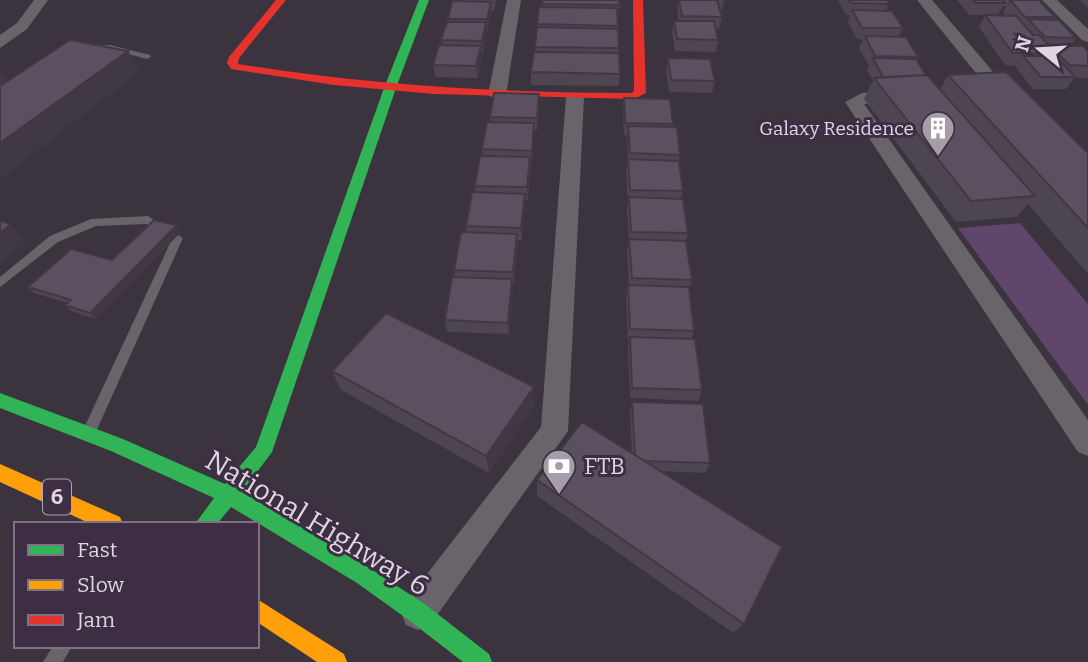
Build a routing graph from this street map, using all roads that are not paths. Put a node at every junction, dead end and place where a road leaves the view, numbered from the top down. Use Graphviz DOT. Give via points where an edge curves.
graph roads {
  1 [pos="41,0"];
  2 [pos="281,0"];
  3 [pos="425,0"];
  4 [pos="514,0"];
  5 [pos="638,0"];
  6 [pos="924,0"];
  7 [pos="1049,0"];
  8 [pos="1088,37"];
  9 [pos="0,43"];
  10 [pos="82,49"];
  11 [pos="147,57"];
  12 [pos="989,78"];
  13 [pos="390,88"];
  14 [pos="497,95"];
  15 [pos="916,95"];
  16 [pos="575,97"];
  17 [pos="0,283"];
  18 [pos="0,400"];
  19 [pos="88,433"];
  20 [pos="1088,443"];
  21 [pos="0,473"];
  22 [pos="229,495"];
  23 [pos="109,522"];
  24 [pos="207,522"];
  25 [pos="259,610"];
  26 [pos="418,613"];
  27 [pos="310,644"];
  28 [pos="300,662"];
  29 [pos="336,662"];
  30 [pos="481,662"];
  1 -- 9 [label="street" via="22,26"];
  2 -- 13 [label="main road" via="234,57 236,67"];
  3 -- 13 [label="main road"];
  4 -- 14 [label="street"];
  5 -- 16 [label="main road" via="640,93"];
  6 -- 12 [label="street"];
  7 -- 8 [label="street"];
  10 -- 11 [label="lane" via="110,47"];
  13 -- 14 [label="main road"];
  13 -- 22 [label="main road" via="263,452"];
  14 -- 16 [label="main road"];
  15 -- 20 [label="street" via="854,102"];
  16 -- 26 [label="street" via="554,431"];
  17 -- 19 [label="lane" via="54,239 95,222 148,220 178,238"];
  18 -- 19 [label="main road, National Highway 6"];
  19 -- 22 [label="main road, National Highway 6"];
  21 -- 23 [label="main road, 6"];
  22 -- 24 [label="main road"];
  22 -- 26 [label="main road, National Highway 6"];
  25 -- 27 [label="main road"];
  26 -- 30 [label="main road, National Highway 6"];
  27 -- 28 [label="lane"];
  27 -- 29 [label="main road"];
}
